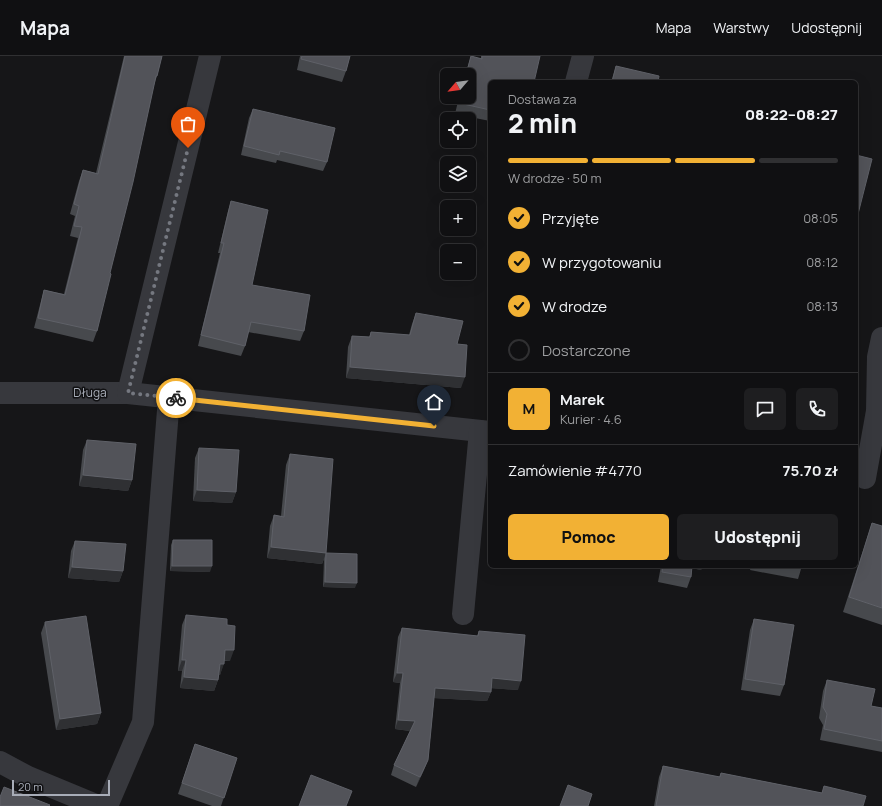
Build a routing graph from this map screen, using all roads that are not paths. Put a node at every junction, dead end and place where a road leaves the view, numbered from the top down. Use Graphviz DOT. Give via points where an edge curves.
graph roads {
  1 [pos="210,56"];
  2 [pos="583,56"];
  3 [pos="577,80"];
  4 [pos="882,338"];
  5 [pos="0,393"];
  6 [pos="128,393"];
  7 [pos="169,398"];
  8 [pos="879,411"];
  9 [pos="485,432"];
  10 [pos="868,479"];
  11 [pos="463,614"];
  12 [pos="0,762"];
  13 [pos="98,806"];
  14 [pos="107,806"];
  1 -- 6 [label="street"];
  2 -- 3 [label="street"];
  4 -- 8 [label="street" via="878,357"];
  5 -- 6 [label="street, Długa"];
  6 -- 7 [label="street, Długa"];
  7 -- 9 [label="street, Długa"];
  7 -- 14 [label="street" via="143,722"];
  8 -- 10 [label="street"];
  9 -- 11 [label="street"];
  12 -- 13 [label="street" via="28,777"];
}
